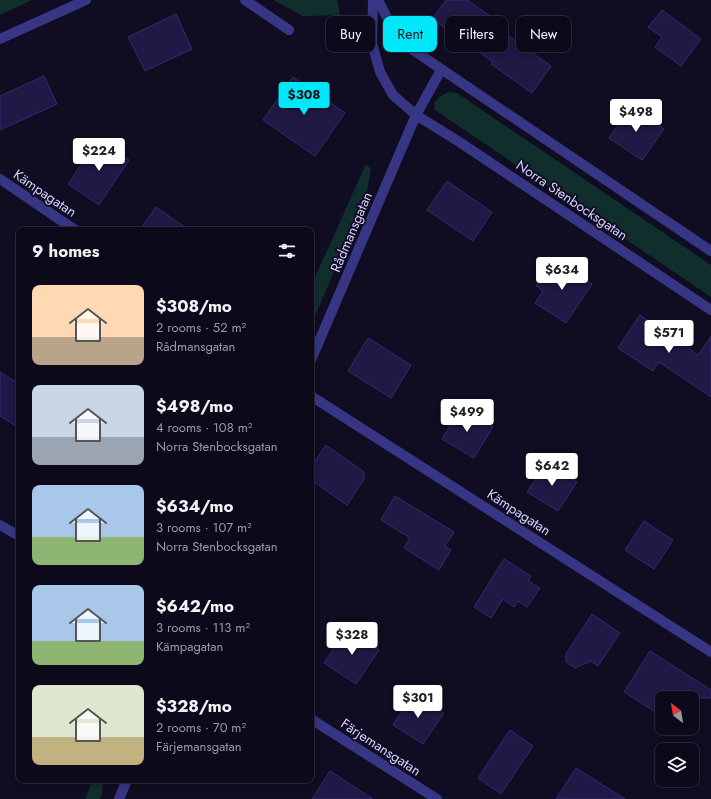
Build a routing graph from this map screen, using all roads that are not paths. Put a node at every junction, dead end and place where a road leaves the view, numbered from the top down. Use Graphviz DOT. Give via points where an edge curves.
graph roads {
  1 [pos="86,0"];
  2 [pos="245,0"];
  3 [pos="373,0"];
  4 [pos="378,0"];
  5 [pos="289,30"];
  6 [pos="0,39"];
  7 [pos="441,70"];
  8 [pos="416,115"];
  9 [pos="0,179"];
  10 [pos="71,227"];
  11 [pos="711,250"];
  12 [pos="711,310"];
  13 [pos="314,353"];
  14 [pos="314,398"];
  15 [pos="0,525"];
  16 [pos="16,534"];
  17 [pos="711,652"];
  18 [pos="314,721"];
  19 [pos="126,783"];
  20 [pos="119,799"];
  21 [pos="436,799"];
  1 -- 6 [label="street"];
  2 -- 5 [label="street"];
  3 -- 8 [label="street" via="372,43 380,72 393,95"];
  4 -- 7 [label="street" via="396,35"];
  7 -- 8 [label="street, Rådmansgatan"];
  7 -- 11 [label="street"];
  8 -- 12 [label="street, Norra Stenbocksgatan"];
  8 -- 13 [label="street, Rådmansgatan"];
  9 -- 10 [label="street, Kämpagatan"];
  14 -- 17 [label="street, Kämpagatan"];
  15 -- 16 [label="street"];
  18 -- 21 [label="street, Färjemansgatan"];
  19 -- 20 [label="street"];
}
